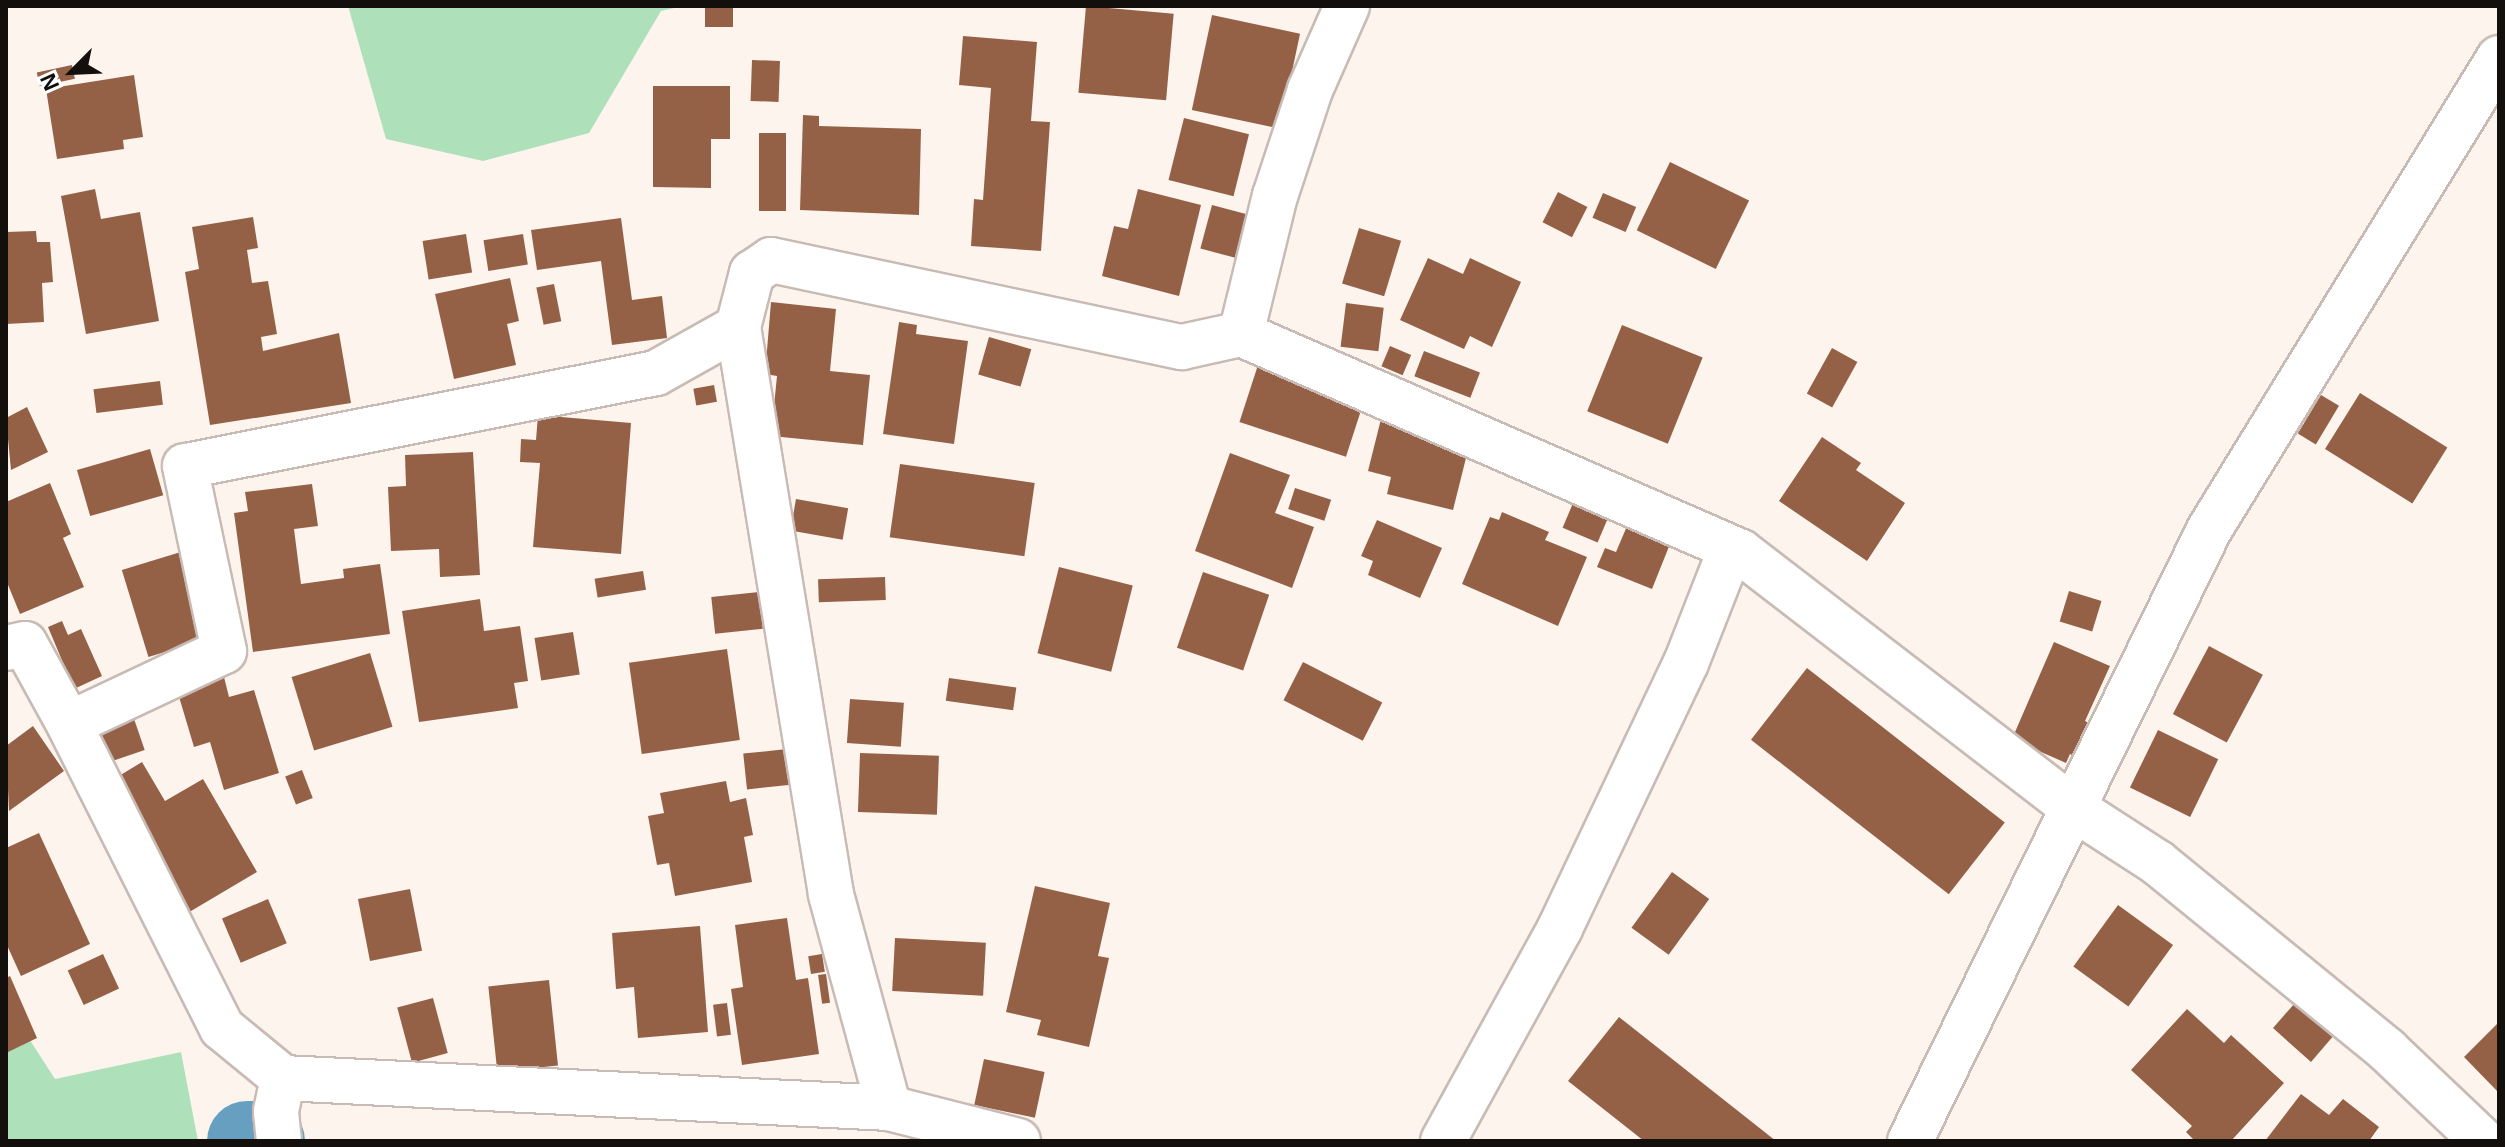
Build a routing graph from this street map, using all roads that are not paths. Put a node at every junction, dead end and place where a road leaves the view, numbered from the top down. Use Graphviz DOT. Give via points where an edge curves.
graph roads {
  1 [pos="1347,6"];
  2 [pos="2499,58"];
  3 [pos="738,327"];
  4 [pos="1241,334"];
  5 [pos="1731,548"];
  6 [pos="6,648"];
  7 [pos="69,724"];
  8 [pos="2073,808"];
  9 [pos="889,1108"];
  10 [pos="279,1110"];
  11 [pos="1018,1141"];
  12 [pos="1443,1141"];
  13 [pos="1910,1141"];
  14 [pos="2483,1141"];
  1 -- 4 [label="street" via="1310,90 1275,196"];
  2 -- 8 [label="street" via="2209,530"];
  3 -- 4 [label="street" via="752,273 771,260 1182,347"];
  3 -- 7 [label="street" via="656,373 185,466 224,651"];
  3 -- 9 [label="street" via="831,894"];
  4 -- 5 [label="street"];
  5 -- 8 [label="street"];
  5 -- 12 [label="street" via="1686,663 1560,928"];
  6 -- 7 [label="street" via="25,644"];
  7 -- 10 [label="street" via="222,1028"];
  8 -- 13 [label="street"];
  8 -- 14 [label="street" via="2158,863 2237,927 2387,1050"];
  9 -- 10 [label="street"];
  9 -- 11 [label="street"];
}
